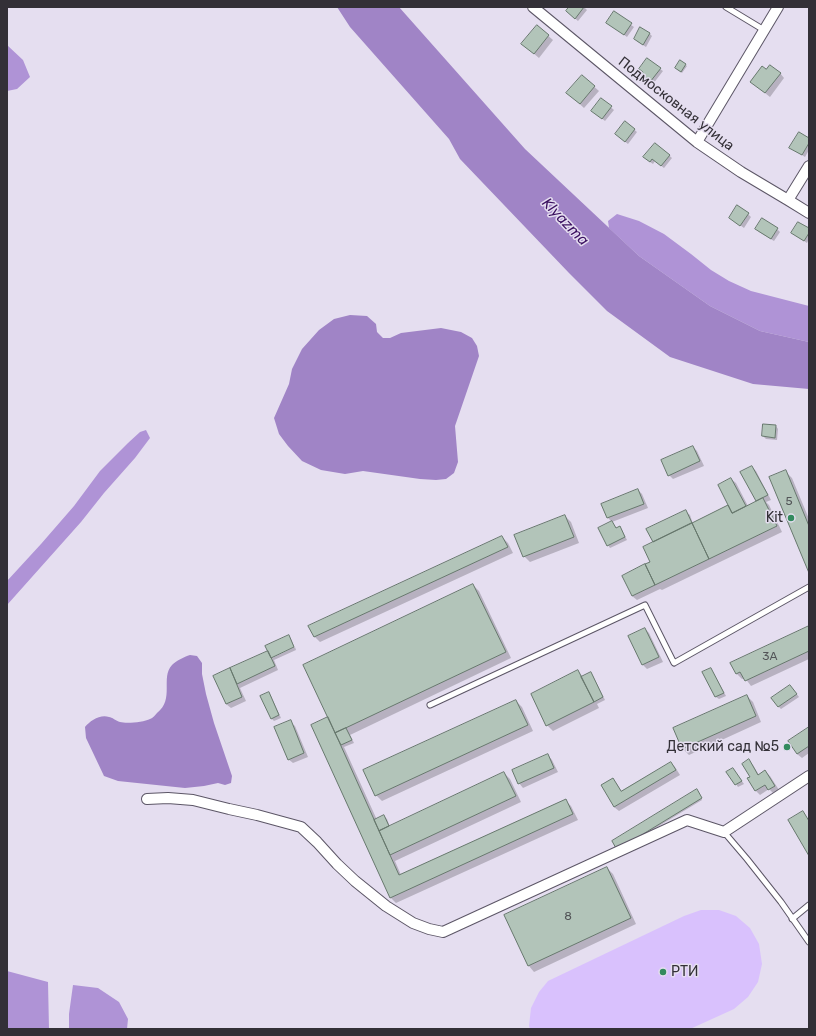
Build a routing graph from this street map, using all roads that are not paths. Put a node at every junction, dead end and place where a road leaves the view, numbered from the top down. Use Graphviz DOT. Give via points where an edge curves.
graph roads {
  1 [pos="533,7"];
  2 [pos="726,7"];
  3 [pos="778,7"];
  4 [pos="764,30"];
  5 [pos="697,142"];
  6 [pos="809,166"];
  7 [pos="788,200"];
  8 [pos="809,213"];
  9 [pos="809,587"];
  10 [pos="430,705"];
  11 [pos="809,776"];
  12 [pos="147,799"];
  13 [pos="724,832"];
  14 [pos="809,905"];
  15 [pos="792,919"];
  16 [pos="809,942"];
  1 -- 5 [label="street, Подмосковная улица"];
  2 -- 4 [label="lane"];
  3 -- 4 [label="street"];
  4 -- 5 [label="street"];
  5 -- 7 [label="street, Подмосковная улица"];
  6 -- 7 [label="street"];
  7 -- 8 [label="street, Подмосковная улица"];
  9 -- 10 [label="lane" via="674,663 645,605"];
  11 -- 13 [label="street"];
  12 -- 13 [label="street" via="193,800 301,827 336,864 386,906 413,923 429,930 443,932 687,820"];
  13 -- 15 [label="lane"];
  14 -- 15 [label="lane"];
  15 -- 16 [label="lane"];
}
